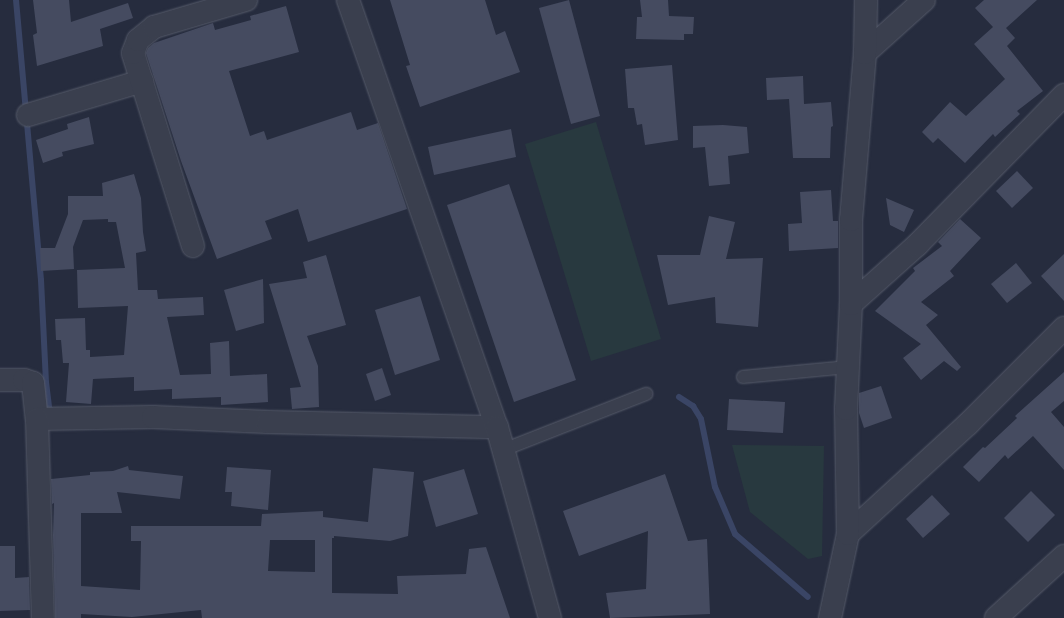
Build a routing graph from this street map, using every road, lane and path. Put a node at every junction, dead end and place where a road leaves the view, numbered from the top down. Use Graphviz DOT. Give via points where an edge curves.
graph roads {
  1 [pos="246,0"];
  2 [pos="348,0"];
  3 [pos="866,0"];
  4 [pos="924,0"];
  5 [pos="865,53"];
  6 [pos="142,81"];
  7 [pos="1064,95"];
  8 [pos="28,116"];
  9 [pos="193,246"];
  10 [pos="851,304"];
  11 [pos="1064,328"];
  12 [pos="848,367"];
  13 [pos="743,377"];
  14 [pos="0,380"];
  15 [pos="646,394"];
  16 [pos="37,419"];
  17 [pos="497,427"];
  18 [pos="503,450"];
  19 [pos="848,534"];
  20 [pos="1064,556"];
  21 [pos="43,618"];
  22 [pos="550,618"];
  23 [pos="830,618"];
  24 [pos="996,618"];
  1 -- 6 [label="street" via="154,27 138,40 133,52"];
  2 -- 17 [label="street"];
  3 -- 5 [label="street"];
  4 -- 5 [label="street"];
  5 -- 10 [label="street" via="851,220"];
  6 -- 8 [label="street"];
  6 -- 9 [label="street"];
  7 -- 10 [label="street" via="917,245"];
  10 -- 12 [label="street"];
  11 -- 19 [label="street" via="968,424"];
  12 -- 13 [label="lane"];
  12 -- 19 [label="street"];
  14 -- 16 [label="street" via="24,380 33,384"];
  15 -- 18 [label="lane"];
  16 -- 17 [label="street" via="153,417"];
  16 -- 21 [label="street"];
  17 -- 18 [label="street"];
  18 -- 22 [label="street"];
  19 -- 23 [label="street"];
  20 -- 24 [label="street"];
}
